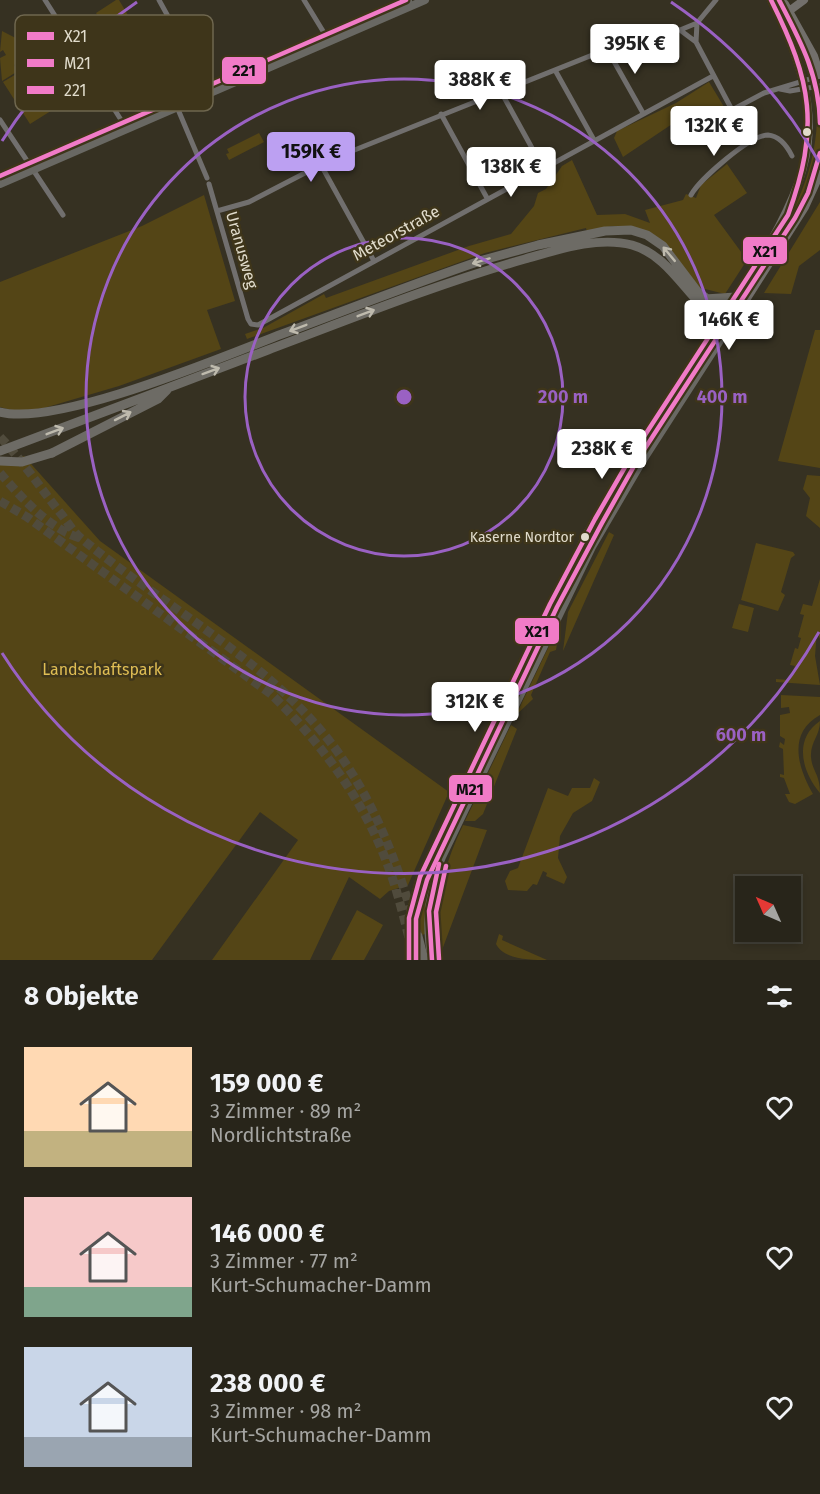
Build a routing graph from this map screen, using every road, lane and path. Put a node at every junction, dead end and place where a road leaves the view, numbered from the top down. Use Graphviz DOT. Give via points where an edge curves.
graph roads {
  1 [pos="45,0"];
  2 [pos="159,0"];
  3 [pos="304,0"];
  4 [pos="425,0"];
  5 [pos="716,0"];
  6 [pos="771,0"];
  7 [pos="804,0"];
  8 [pos="406,2"];
  9 [pos="787,4"];
  10 [pos="54,15"];
  11 [pos="167,15"];
  12 [pos="780,16"];
  13 [pos="697,23"];
  14 [pos="680,30"];
  15 [pos="327,39"];
  16 [pos="696,42"];
  17 [pos="607,49"];
  18 [pos="555,70"];
  19 [pos="713,76"];
  20 [pos="820,76"];
  21 [pos="809,84"];
  22 [pos="213,85"];
  23 [pos="820,86"];
  24 [pos="213,88"];
  25 [pos="780,89"];
  26 [pos="500,90"];
  27 [pos="732,110"];
  28 [pos="115,111"];
  29 [pos="159,111"];
  30 [pos="179,111"];
  31 [pos="643,112"];
  32 [pos="441,114"];
  33 [pos="0,120"];
  34 [pos="124,126"];
  35 [pos="594,140"];
  36 [pos="749,142"];
  37 [pos="792,156"];
  38 [pos="321,165"];
  39 [pos="31,167"];
  40 [pos="543,168"];
  41 [pos="820,174"];
  42 [pos="0,177"];
  43 [pos="0,184"];
  44 [pos="691,195"];
  45 [pos="487,198"];
  46 [pos="217,211"];
  47 [pos="63,215"];
  48 [pos="374,261"];
  49 [pos="736,297"];
  50 [pos="705,299"];
  51 [pos="723,317"];
  52 [pos="249,322"];
  53 [pos="732,322"];
  54 [pos="170,387"];
  55 [pos="0,412"];
  56 [pos="0,451"];
  57 [pos="0,461"];
  58 [pos="595,519"];
  59 [pos="605,524"];
  60 [pos="418,936"];
  61 [pos="409,960"];
  62 [pos="424,960"];
  63 [pos="432,960"];
  1 -- 10 [label="street"];
  2 -- 11 [label="street"];
  3 -- 15 [label="street"];
  4 -- 8 [label="main road"];
  5 -- 13 [label="street"];
  6 -- 12 [label="main road"];
  7 -- 9 [label="main road"];
  8 -- 15 [label="main road"];
  9 -- 12 [label="main road"];
  9 -- 20 [label="main road"];
  12 -- 21 [label="main road"];
  13 -- 14 [label="street"];
  13 -- 16 [label="street"];
  14 -- 16 [label="street"];
  14 -- 17 [label="street" via="660,28"];
  15 -- 22 [label="main road"];
  15 -- 24 [label="main road"];
  16 -- 19 [label="street"];
  17 -- 18 [label="street"];
  17 -- 31 [label="street"];
  18 -- 26 [label="street"];
  18 -- 35 [label="street"];
  19 -- 27 [label="street"];
  19 -- 31 [label="street, Meteorstraße"];
  20 -- 21 [label="street"];
  21 -- 23 [label="street"];
  21 -- 25 [label="street"];
  21 -- 25 [label="street" via="790,91"];
  21 -- 49 [label="main road" via="814,132 804,182 788,215"];
  25 -- 27 [label="street"];
  26 -- 32 [label="street"];
  26 -- 40 [label="street"];
  27 -- 36 [label="street"];
  28 -- 34 [label="street"];
  29 -- 34 [label="main road"];
  30 -- 46 [label="street, Uranusweg"];
  31 -- 35 [label="street, Meteorstraße"];
  32 -- 38 [label="street"];
  32 -- 45 [label="street"];
  33 -- 39 [label="street"];
  34 -- 39 [label="main road"];
  35 -- 40 [label="street, Meteorstraße"];
  36 -- 37 [label="street" via="771,136 782,141"];
  36 -- 44 [label="street" via="698,184"];
  38 -- 46 [label="street" via="249,202"];
  38 -- 48 [label="street"];
  39 -- 42 [label="main road"];
  39 -- 43 [label="main road"];
  39 -- 47 [label="street"];
  40 -- 45 [label="street, Meteorstraße"];
  41 -- 53 [label="main road" via="805,207"];
  45 -- 48 [label="street, Meteorstraße"];
  46 -- 52 [label="street, Uranusweg"];
  48 -- 52 [label="street, Meteorstraße" via="258,325"];
  49 -- 50 [label="highway"];
  49 -- 51 [label="main road"];
  50 -- 51 [label="highway"];
  50 -- 55 [label="highway, one-way" via="655,240 631,230 605,231 538,245 435,276 123,392 46,412"];
  51 -- 53 [label="main road"];
  54 -- 51 [label="highway, one-way" via="409,296 506,264 590,245 623,244 650,253 666,265 694,299"];
  51 -- 58 [label="main road"];
  53 -- 59 [label="main road"];
  56 -- 54 [label="highway, one-way"];
  57 -- 54 [label="highway, one-way, bridge" via="22,462 52,453 158,399"];
  58 -- 59 [label="main road"];
  58 -- 61 [label="main road" via="550,604 420,877 409,918"];
  59 -- 63 [label="main road" via="562,604 439,864 429,907"];
  60 -- 62 [label="highway"];
}
